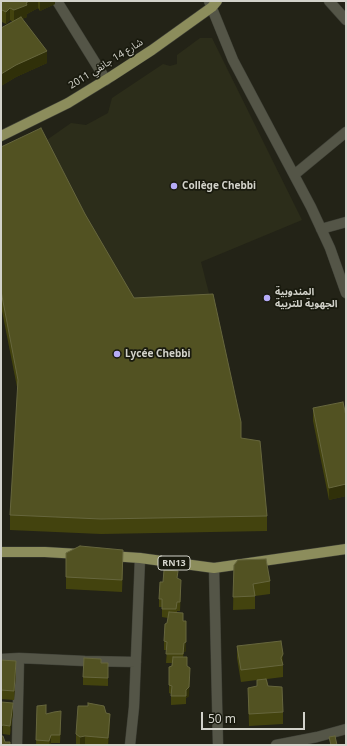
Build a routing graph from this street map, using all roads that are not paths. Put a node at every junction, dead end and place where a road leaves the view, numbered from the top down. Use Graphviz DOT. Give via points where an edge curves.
graph roads {
  1 [pos="57,1"];
  2 [pos="329,1"];
  3 [pos="213,3"];
  4 [pos="346,20"];
  5 [pos="106,80"];
  6 [pos="346,132"];
  7 [pos="1,136"];
  8 [pos="294,176"];
  9 [pos="346,222"];
  10 [pos="321,229"];
  11 [pos="346,294"];
  12 [pos="346,549"];
  13 [pos="1,552"];
  14 [pos="140,558"];
  15 [pos="214,568"];
  16 [pos="19,658"];
  17 [pos="1,659"];
  18 [pos="136,662"];
  19 [pos="346,729"];
  20 [pos="16,745"];
  21 [pos="130,745"];
  22 [pos="218,745"];
  23 [pos="276,745"];
  1 -- 5 [label="street"];
  2 -- 4 [label="street"];
  3 -- 5 [label="main road, شارع 14 جانفي 2011" via="152,50"];
  3 -- 8 [label="street" via="233,60"];
  5 -- 7 [label="main road, شارع 14 جانفي 2011" via="68,103"];
  6 -- 8 [label="street"];
  8 -- 10 [label="street"];
  9 -- 10 [label="street"];
  10 -- 11 [label="street"];
  12 -- 15 [label="main road, RN13"];
  13 -- 14 [label="main road, RN13"];
  14 -- 15 [label="main road, RN13"];
  14 -- 18 [label="street"];
  15 -- 22 [label="street"];
  16 -- 17 [label="street"];
  16 -- 18 [label="street"];
  16 -- 20 [label="street"];
  18 -- 21 [label="street"];
  19 -- 23 [label="street"];
}
